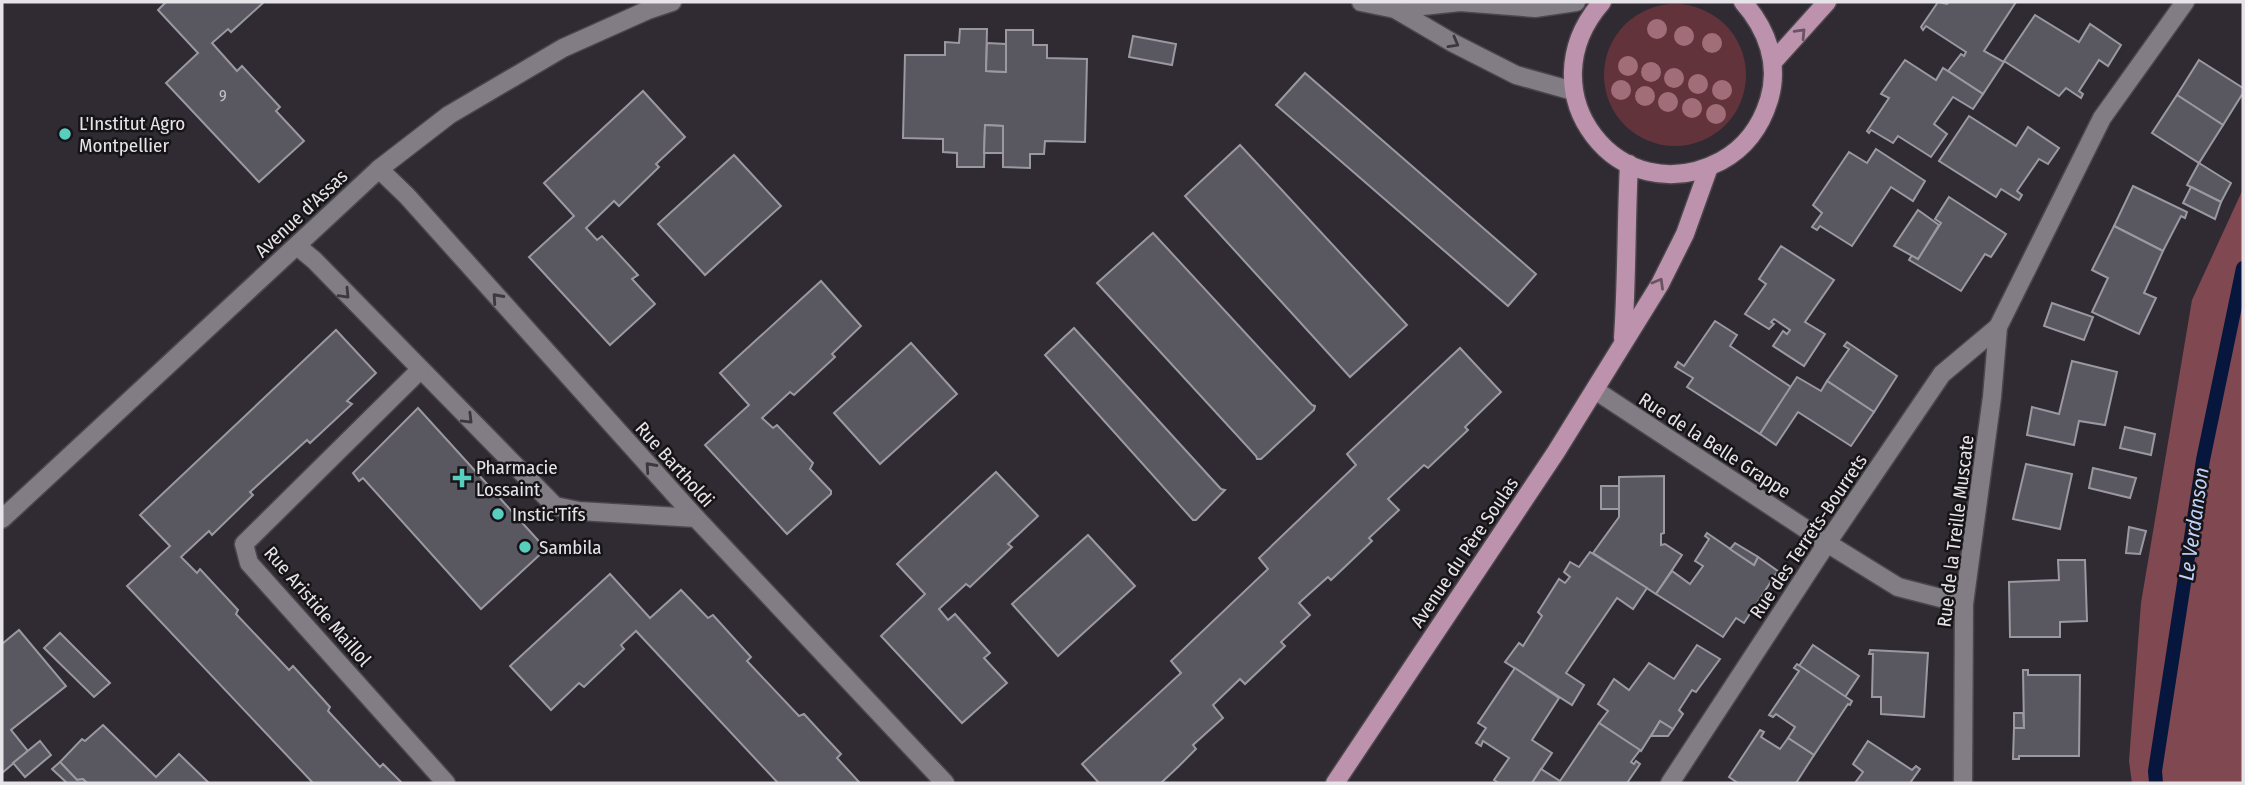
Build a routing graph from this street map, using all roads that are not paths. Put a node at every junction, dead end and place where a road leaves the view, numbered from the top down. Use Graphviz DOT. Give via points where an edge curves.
graph roads {
  1 [pos="672,2"];
  2 [pos="1361,2"];
  3 [pos="1576,2"];
  4 [pos="1602,2"];
  5 [pos="1743,2"];
  6 [pos="1827,2"];
  7 [pos="2185,2"];
  8 [pos="1395,9"];
  9 [pos="1773,62"];
  10 [pos="1573,91"];
  11 [pos="1629,164"];
  12 [pos="1709,167"];
  13 [pos="379,169"];
  14 [pos="297,246"];
  15 [pos="1998,327"];
  16 [pos="1623,341"];
  17 [pos="420,370"];
  18 [pos="1595,390"];
  19 [pos="696,518"];
  20 [pos="2,519"];
  21 [pos="1827,542"];
  22 [pos="1964,604"];
  23 [pos="446,783"];
  24 [pos="945,783"];
  25 [pos="1335,783"];
  26 [pos="1670,783"];
  27 [pos="1963,783"];
  1 -- 13 [label="street, Avenue d'Assas" via="563,48 449,115"];
  2 -- 8 [label="street"];
  3 -- 8 [label="street" via="1535,8 1460,2"];
  4 -- 10 [label="main road" via="1578,39"];
  5 -- 9 [label="main road" via="1767,38"];
  9 -- 6 [label="main road, one-way"];
  7 -- 15 [label="street" via="2102,118"];
  8 -- 10 [label="street, one-way" via="1516,75"];
  9 -- 12 [label="main road" via="1765,114 1732,155"];
  10 -- 11 [label="main road" via="1592,135"];
  11 -- 12 [label="main road" via="1668,174"];
  11 -- 16 [label="main road, Avenue du Père Soulas"];
  16 -- 12 [label="main road, Avenue du Père Soulas, one-way" via="1685,234"];
  13 -- 14 [label="street, Avenue d'Assas"];
  19 -- 13 [label="street, Rue Bartholdi, one-way"];
  14 -- 17 [label="street, one-way"];
  14 -- 20 [label="street, Avenue d'Assas"];
  15 -- 21 [label="street, Rue des Terrets-Bourrets" via="1942,374"];
  15 -- 22 [label="street, Rue de la Treille Muscate"];
  16 -- 18 [label="main road, Avenue du Père Soulas"];
  17 -- 19 [label="street, one-way" via="555,506"];
  17 -- 23 [label="street, Rue Aristide Maillol" via="244,544 249,563"];
  18 -- 21 [label="street, Rue de la Belle Grappe"];
  18 -- 25 [label="main road, Avenue du Père Soulas"];
  19 -- 24 [label="street, Rue Bartholdi"];
  21 -- 22 [label="street, Rue de la Belle Grappe" via="1898,587"];
  21 -- 26 [label="street, Rue des Terrets-Bourrets"];
  22 -- 27 [label="street, Rue de la Treille Muscate"];
}
